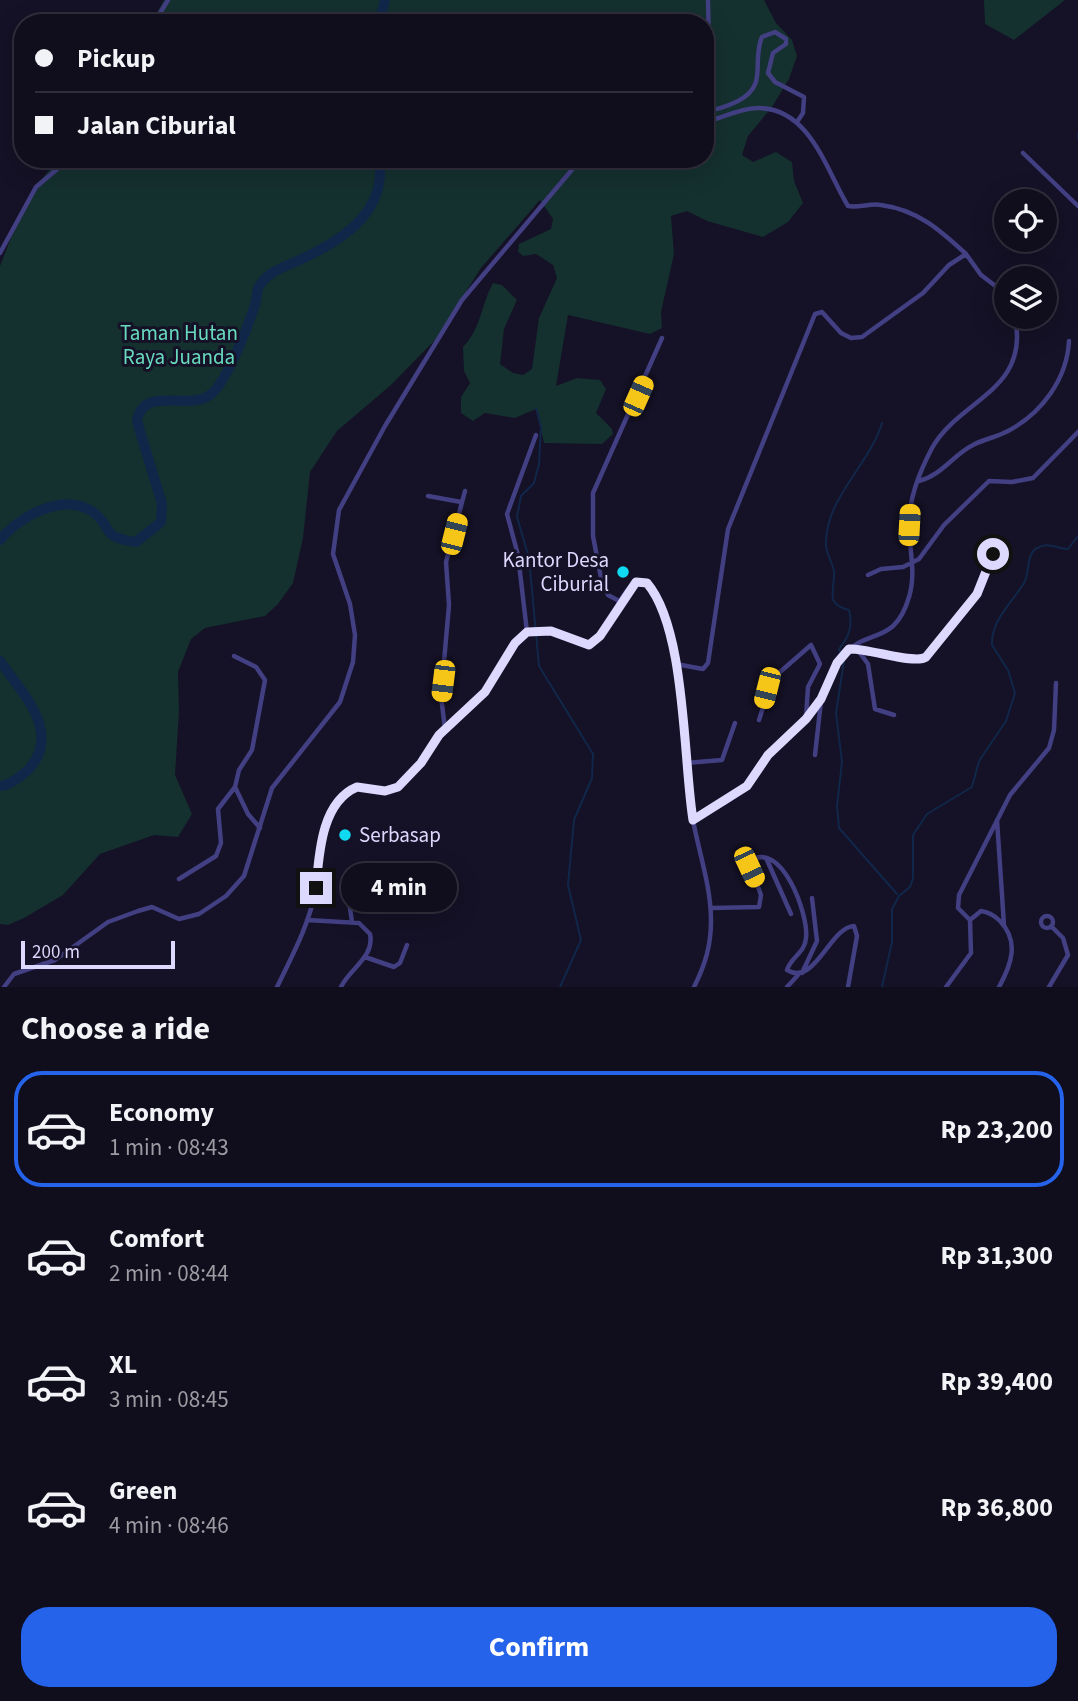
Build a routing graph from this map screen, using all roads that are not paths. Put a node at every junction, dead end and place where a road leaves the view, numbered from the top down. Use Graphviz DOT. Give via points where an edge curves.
graph roads {
  1 [pos="714,109"];
  2 [pos="714,120"];
  3 [pos="797,122"];
  4 [pos="1023,153"];
  5 [pos="58,168"];
  6 [pos="573,168"];
  7 [pos="1078,206"];
  8 [pos="0,253"];
  9 [pos="966,254"];
  10 [pos="994,284"];
  11 [pos="1016,329"];
  12 [pos="662,338"];
  13 [pos="1069,341"];
  14 [pos="1078,432"];
  15 [pos="536,435"];
  16 [pos="918,481"];
  17 [pos="465,491"];
  18 [pos="428,496"];
  19 [pos="461,502"];
  20 [pos="993,554"];
  21 [pos="912,563"];
  22 [pos="868,575"];
  23 [pos="621,602"];
  24 [pos="527,632"];
  25 [pos="849,649"];
  26 [pos="857,649"];
  27 [pos="234,656"];
  28 [pos="676,664"];
  29 [pos="1056,683"];
  30 [pos="821,699"];
  31 [pos="894,715"];
  32 [pos="760,719"];
  33 [pos="806,719"];
  34 [pos="735,723"];
  35 [pos="446,730"];
  36 [pos="815,755"];
  37 [pos="686,763"];
  38 [pos="234,787"];
  39 [pos="693,820"];
  40 [pos="997,820"];
  41 [pos="260,828"];
  42 [pos="766,859"];
  43 [pos="179,879"];
  44 [pos="812,898"];
  45 [pos="349,901"];
  46 [pos="711,908"];
  47 [pos="791,914"];
  48 [pos="307,920"];
  49 [pos="970,920"];
  50 [pos="352,922"];
  51 [pos="1004,926"];
  52 [pos="1051,926"];
  53 [pos="407,945"];
  54 [pos="365,957"];
  55 [pos="800,974"];
  56 [pos="4,987"];
  57 [pos="276,987"];
  58 [pos="341,987"];
  59 [pos="694,987"];
  60 [pos="786,987"];
  61 [pos="848,987"];
  62 [pos="946,987"];
  63 [pos="999,987"];
  64 [pos="1049,987"];
  1 -- 3 [label="street" via="750,94 757,80 759,44 762,37 775,32 786,44 773,53 768,73 775,82 804,97"];
  2 -- 3 [label="street" via="755,108"];
  3 -- 9 [label="street" via="848,206 881,205 911,212"];
  4 -- 7 [label="street"];
  5 -- 8 [label="street" via="36,187"];
  6 -- 41 [label="street" via="462,300 384,426 339,510 333,554 354,627 353,662 340,702 277,780"];
  9 -- 10 [label="street"];
  9 -- 28 [label="street" via="923,293 862,337 845,336 825,314 815,314 728,529 708,663 703,669"];
  11 -- 16 [label="street" via="1018,347 1013,360 987,395 940,435"];
  12 -- 23 [label="street" via="593,493 593,536 601,578 607,594"];
  13 -- 16 [label="street" via="1063,376 1034,411"];
  14 -- 21 [label="street" via="1033,478 989,481"];
  15 -- 24 [label="street" via="507,514 518,555"];
  16 -- 21 [label="street" via="910,509"];
  17 -- 19 [label="street"];
  18 -- 19 [label="street"];
  19 -- 35 [label="street" via="446,562 449,605 441,696"];
  20 -- 26 [label="street" via="977,594 923,660"];
  21 -- 22 [label="street"];
  21 -- 25 [label="street" via="911,589 899,620 881,636"];
  23 -- 24 [label="street" via="589,645 551,631"];
  23 -- 28 [label="street" via="636,582 647,583 662,609"];
  24 -- 35 [label="street" via="515,643 485,692"];
  25 -- 26 [label="street"];
  25 -- 30 [label="street" via="837,663"];
  26 -- 31 [label="street" via="868,664 876,709"];
  27 -- 38 [label="street" via="256,667 266,687 252,750"];
  28 -- 37 [label="street"];
  29 -- 40 [label="street" via="1049,748 1014,789"];
  30 -- 33 [label="street"];
  30 -- 36 [label="street"];
  32 -- 33 [label="street" via="772,678 811,645 820,664 808,687"];
  33 -- 39 [label="street" via="768,755 747,786"];
  34 -- 37 [label="street" via="722,761"];
  35 -- 48 [label="street" via="398,787 385,791 357,787 336,803 321,848"];
  37 -- 39 [label="street"];
  38 -- 41 [label="street"];
  38 -- 43 [label="street" via="218,809 216,856"];
  39 -- 46 [label="street"];
  40 -- 49 [label="street" via="959,895 958,908"];
  40 -- 51 [label="street"];
  41 -- 56 [label="street" via="244,876 204,912 179,919 152,907 108,922 61,957 19,971"];
  42 -- 46 [label="street" via="749,862 761,895 759,907"];
  42 -- 47 [label="street"];
  42 -- 55 [label="street" via="786,874 804,913 805,945 787,968"];
  44 -- 55 [label="street" via="817,941"];
  45 -- 50 [label="street"];
  46 -- 59 [label="street" via="710,944"];
  48 -- 50 [label="street"];
  48 -- 57 [label="street"];
  49 -- 51 [label="street" via="986,911"];
  49 -- 62 [label="street" via="971,953"];
  50 -- 54 [label="street" via="363,924 370,934"];
  51 -- 63 [label="street" via="1012,957"];
  52 -- 64 [label="street" via="1063,938 1068,955"];
  53 -- 54 [label="street" via="394,967"];
  54 -- 58 [label="street"];
  55 -- 60 [label="street"];
  55 -- 61 [label="street" via="819,961 841,931 854,926 857,936"];
}
